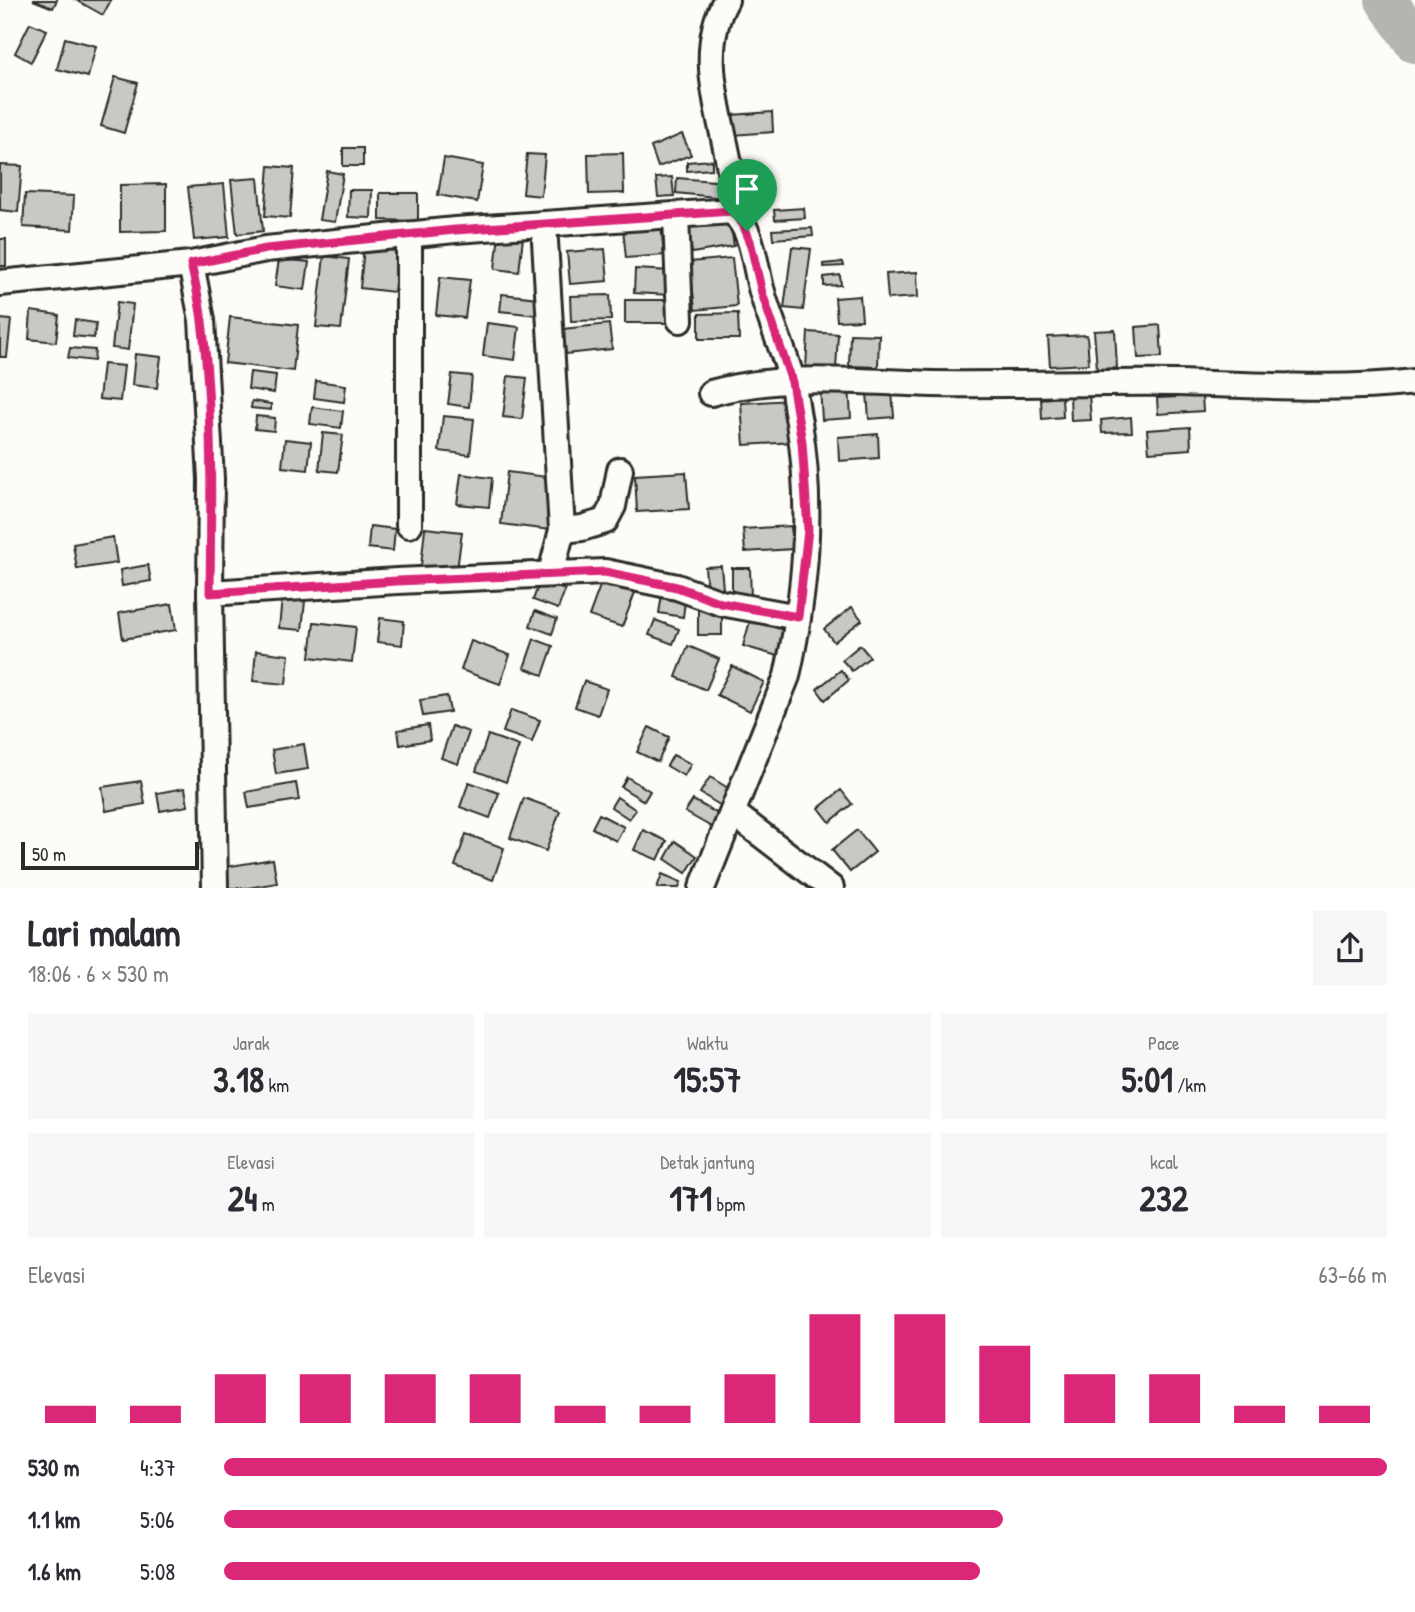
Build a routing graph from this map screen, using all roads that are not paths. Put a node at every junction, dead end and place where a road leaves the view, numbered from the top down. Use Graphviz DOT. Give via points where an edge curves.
graph roads {
  1 [pos="726,0"];
  2 [pos="732,211"];
  3 [pos="676,215"];
  4 [pos="544,224"];
  5 [pos="409,236"];
  6 [pos="191,264"];
  7 [pos="0,283"];
  8 [pos="680,320"];
  9 [pos="792,382"];
  10 [pos="1415,382"];
  11 [pos="711,393"];
  12 [pos="620,470"];
  13 [pos="409,526"];
  14 [pos="562,530"];
  15 [pos="551,573"];
  16 [pos="210,593"];
  17 [pos="798,617"];
  18 [pos="733,813"];
  19 [pos="215,887"];
  20 [pos="702,887"];
  21 [pos="831,887"];
  1 -- 2 [label="street" via="711,47 712,79 734,191"];
  2 -- 3 [label="street"];
  2 -- 9 [label="street" via="747,231"];
  3 -- 4 [label="street"];
  3 -- 8 [label="street"];
  4 -- 5 [label="street"];
  4 -- 14 [label="street"];
  5 -- 6 [label="street" via="266,249"];
  5 -- 13 [label="street"];
  6 -- 7 [label="street"];
  6 -- 16 [label="street" via="206,376"];
  9 -- 10 [label="street" via="1382,387"];
  9 -- 11 [label="street"];
  9 -- 17 [label="street" via="808,530"];
  12 -- 14 [label="street" via="605,521"];
  14 -- 15 [label="street"];
  15 -- 16 [label="street"];
  15 -- 17 [label="street" via="605,572 677,587 721,603"];
  16 -- 19 [label="street"];
  17 -- 18 [label="street" via="787,676"];
  18 -- 20 [label="street"];
  18 -- 21 [label="street"];
}
